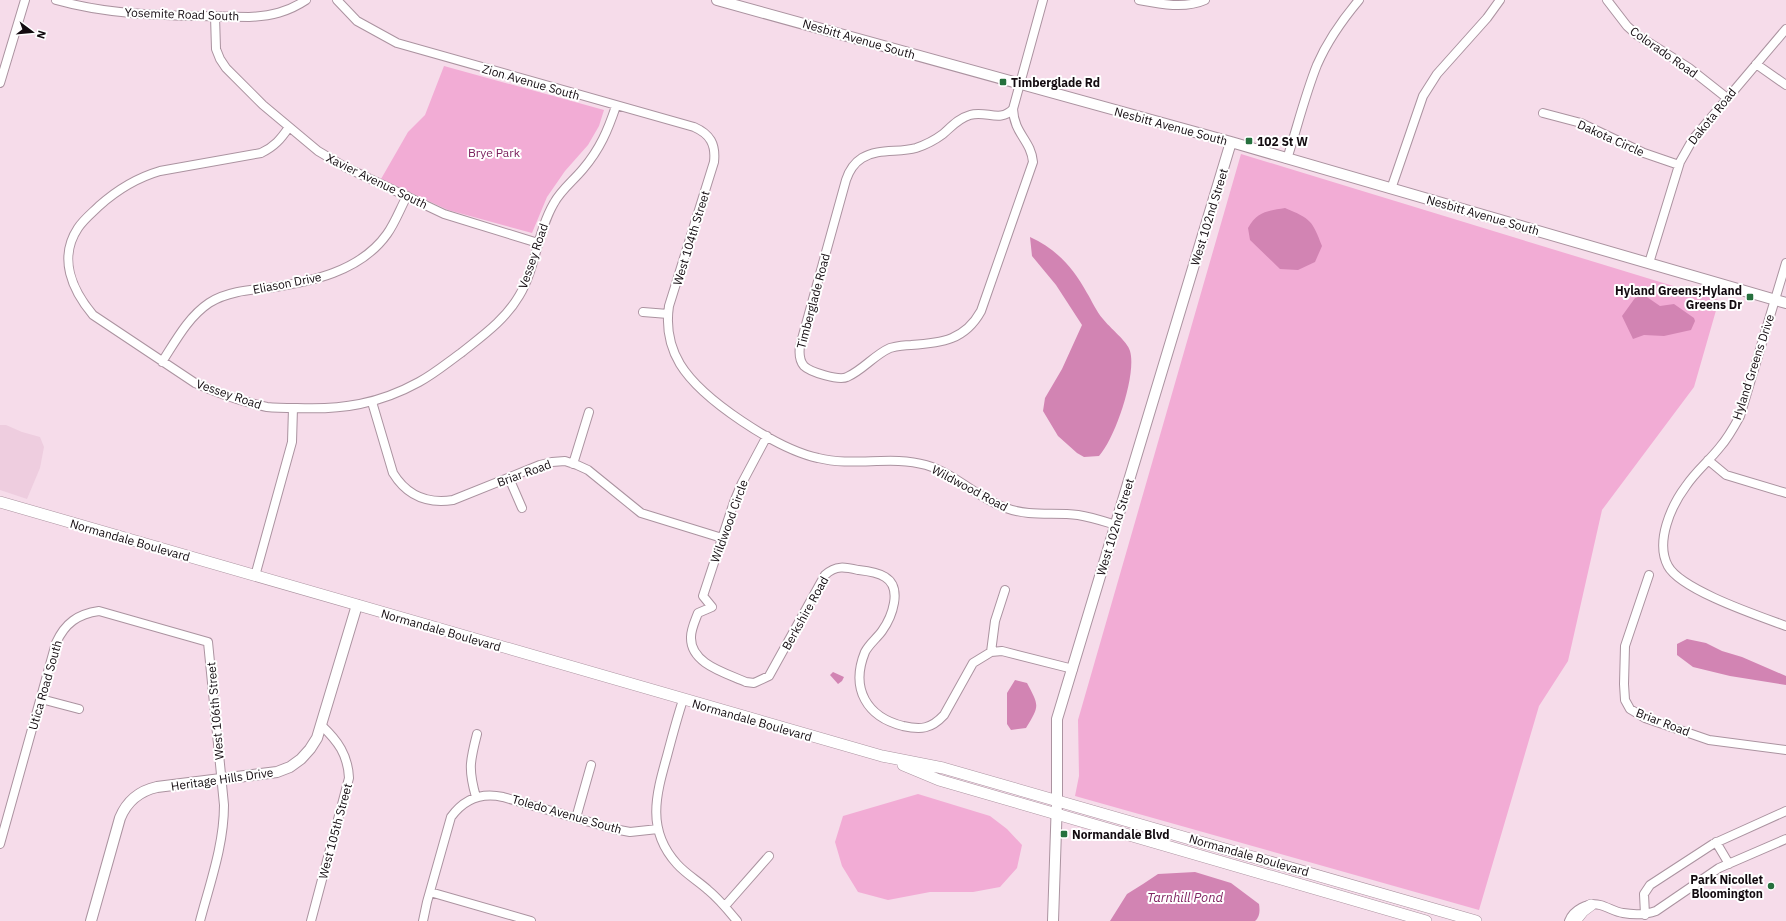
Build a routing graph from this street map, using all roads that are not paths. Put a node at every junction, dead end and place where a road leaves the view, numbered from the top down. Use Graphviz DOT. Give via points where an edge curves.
graph roads {
  1 [pos="26,0"];
  2 [pos="56,0"];
  3 [pos="306,0"];
  4 [pos="337,0"];
  5 [pos="1043,0"];
  6 [pos="1139,0"];
  7 [pos="1205,0"];
  8 [pos="1359,0"];
  9 [pos="1500,0"];
  10 [pos="1607,0"];
  11 [pos="722,1"];
  12 [pos="215,16"];
  13 [pos="1786,29"];
  14 [pos="1756,64"];
  15 [pos="0,83"];
  16 [pos="1786,85"];
  17 [pos="1020,88"];
  18 [pos="1727,98"];
  19 [pos="616,106"];
  20 [pos="1013,109"];
  21 [pos="1544,112"];
  22 [pos="289,128"];
  23 [pos="1231,142"];
  24 [pos="1287,158"];
  25 [pos="714,162"];
  26 [pos="1679,165"];
  27 [pos="1391,188"];
  28 [pos="407,196"];
  29 [pos="538,243"];
  30 [pos="1649,263"];
  31 [pos="1786,263"];
  32 [pos="1775,300"];
  33 [pos="1786,303"];
  34 [pos="643,312"];
  35 [pos="668,314"];
  36 [pos="162,362"];
  37 [pos="372,402"];
  38 [pos="293,408"];
  39 [pos="589,412"];
  40 [pos="737,418"];
  41 [pos="767,436"];
  42 [pos="1708,460"];
  43 [pos="573,464"];
  44 [pos="509,478"];
  45 [pos="1786,493"];
  46 [pos="0,502"];
  47 [pos="522,508"];
  48 [pos="1116,525"];
  49 [pos="722,538"];
  50 [pos="1649,575"];
  51 [pos="255,576"];
  52 [pos="1005,590"];
  53 [pos="357,605"];
  54 [pos="712,606"];
  55 [pos="1786,626"];
  56 [pos="208,642"];
  57 [pos="991,652"];
  58 [pos="1073,669"];
  59 [pos="41,699"];
  60 [pos="683,700"];
  61 [pos="79,709"];
  62 [pos="321,725"];
  63 [pos="477,734"];
  64 [pos="1786,750"];
  65 [pos="882,756"];
  66 [pos="591,765"];
  67 [pos="221,780"];
  68 [pos="476,797"];
  69 [pos="1057,800"];
  70 [pos="1786,811"];
  71 [pos="1057,815"];
  72 [pos="576,818"];
  73 [pos="658,829"];
  74 [pos="1786,839"];
  75 [pos="1716,842"];
  76 [pos="0,844"];
  77 [pos="769,856"];
  78 [pos="1728,864"];
  79 [pos="430,892"];
  80 [pos="1591,904"];
  81 [pos="725,906"];
  82 [pos="1645,915"];
  83 [pos="91,921"];
  84 [pos="200,921"];
  85 [pos="311,921"];
  86 [pos="423,921"];
  87 [pos="531,921"];
  88 [pos="737,921"];
  89 [pos="1053,921"];
  90 [pos="1426,921"];
  91 [pos="1476,921"];
  92 [pos="1569,921"];
  93 [pos="1575,921"];
  1 -- 15 [label="street"];
  2 -- 12 [label="street, Yosemite Road South" via="99,10"];
  3 -- 12 [label="street, Yosemite Road South" via="282,13 266,16"];
  4 -- 19 [label="street, Zion Avenue South" via="357,20 397,44"];
  5 -- 17 [label="street"];
  6 -- 7 [label="street" via="1191,5"];
  8 -- 24 [label="street" via="1350,10 1317,65"];
  9 -- 27 [label="street" via="1437,74 1422,96"];
  10 -- 18 [label="street, Colorado Road" via="1637,35 1689,68"];
  11 -- 17 [label="street, Nesbitt Avenue South"];
  12 -- 22 [label="street, Xavier Avenue South" via="214,39 220,59 238,82"];
  13 -- 14 [label="street, Dakota Road"];
  14 -- 16 [label="street"];
  14 -- 18 [label="street, Dakota Road"];
  17 -- 20 [label="street"];
  17 -- 23 [label="street, Nesbitt Avenue South"];
  18 -- 26 [label="street, Dakota Road" via="1692,139"];
  19 -- 25 [label="street, Zion Avenue South" via="702,131 709,136 713,144"];
  19 -- 29 [label="street, Vessey Road" via="601,145 554,203"];
  20 -- 20 [label="street, Timberglade Road" via="1015,126 1029,146 1033,162 976,320 962,335 952,339 891,348 847,378 809,370 803,365 800,346 849,172 861,158 928,143 970,115 979,113 1002,116 1009,114"];
  21 -- 26 [label="street, Dakota Circle" via="1581,123 1644,153"];
  22 -- 28 [label="street, Xavier Avenue South" via="332,160"];
  22 -- 36 [label="street, Vessey Road" via="279,141 261,153 176,167 144,176 115,192 77,228 69,250 68,262 75,289 83,303 105,324"];
  23 -- 24 [label="street, Nesbitt Avenue South"];
  23 -- 48 [label="street, West 102nd Street"];
  24 -- 27 [label="street, Nesbitt Avenue South"];
  25 -- 35 [label="street, West 104th Street"];
  26 -- 30 [label="street, Dakota Road"];
  27 -- 30 [label="street, Nesbitt Avenue South"];
  28 -- 29 [label="street, Xavier Avenue South" via="459,220"];
  28 -- 36 [label="street, Eliason Drive" via="386,235 362,257 318,279 238,292 210,302 197,312"];
  29 -- 37 [label="street, Vessey Road" via="527,281 498,323 419,382"];
  30 -- 32 [label="street, Nesbitt Avenue South"];
  31 -- 32 [label="street, Hyland Greens Drive"];
  32 -- 33 [label="street, Nesbitt Avenue South"];
  32 -- 42 [label="street, Hyland Greens Drive" via="1740,416 1731,432"];
  34 -- 35 [label="street"];
  35 -- 40 [label="street, West 104th Street" via="669,332 680,363 690,378"];
  36 -- 38 [label="street, Vessey Road" via="210,390 267,407"];
  37 -- 38 [label="street, Vessey Road" via="334,408"];
  37 -- 44 [label="street, Briar Road" via="393,473 399,483 418,498 441,502 453,500"];
  38 -- 51 [label="street" via="292,442"];
  39 -- 43 [label="street"];
  40 -- 41 [label="street, Wildwood Road"];
  41 -- 48 [label="street, Wildwood Road" via="817,458 927,465 1006,508 1023,513 1077,515"];
  41 -- 49 [label="street, Wildwood Circle" via="742,483"];
  42 -- 45 [label="street" via="1726,475"];
  42 -- 55 [label="street, Hyland Greens Drive" via="1684,487 1673,509 1663,546 1668,566 1681,580 1750,613"];
  43 -- 44 [label="street, Briar Road" via="565,461 552,462"];
  43 -- 49 [label="street, Briar Road" via="588,470 641,513"];
  44 -- 47 [label="street"];
  46 -- 51 [label="main road, Normandale Boulevard"];
  48 -- 58 [label="street, West 102nd Street"];
  49 -- 54 [label="street, Wildwood Circle" via="703,596"];
  50 -- 64 [label="street, Briar Road" via="1625,646 1625,700 1630,709 1645,718 1709,740"];
  51 -- 53 [label="main road, Normandale Boulevard"];
  52 -- 57 [label="street" via="995,621"];
  53 -- 60 [label="main road, Normandale Boulevard"];
  53 -- 62 [label="street, Heritage Hills Drive"];
  54 -- 57 [label="street, Berkshire Road" via="698,613 691,636 694,653 707,664 746,682 754,683 769,676 830,570 843,566 886,577 894,589 893,608 882,631 865,652 861,671 862,694 875,714 886,720 920,729 929,727 944,715 974,663"];
  56 -- 59 [label="street, Utica Road South" via="110,613 88,613 77,617 60,633"];
  56 -- 67 [label="street, West 106th Street"];
  57 -- 58 [label="street" via="1002,651"];
  58 -- 69 [label="street, West 102nd Street" via="1057,719"];
  59 -- 61 [label="street"];
  59 -- 76 [label="street, Utica Road South"];
  60 -- 65 [label="main road, Normandale Boulevard"];
  60 -- 73 [label="street" via="658,789 655,806"];
  62 -- 67 [label="street, Heritage Hills Drive" via="310,750 290,767 277,772"];
  62 -- 85 [label="street, West 105th Street" via="341,746 349,778"];
  63 -- 68 [label="street" via="470,767"];
  65 -- 69 [label="main road, Normandale Boulevard" via="943,768"];
  65 -- 71 [label="main road, Normandale Boulevard" via="939,780"];
  66 -- 72 [label="street"];
  67 -- 83 [label="street, Heritage Hills Drive" via="147,789 130,800 120,818"];
  67 -- 84 [label="street, West 106th Street" via="224,805 222,838"];
  68 -- 72 [label="street, Toledo Avenue South" via="498,796"];
  68 -- 79 [label="street" via="457,808 451,817"];
  69 -- 71 [label="street, West 102nd Street"];
  69 -- 91 [label="main road, Normandale Boulevard"];
  70 -- 75 [label="street"];
  71 -- 89 [label="street, West 102nd Street"];
  71 -- 90 [label="main road, Normandale Boulevard"];
  72 -- 73 [label="street, Toledo Avenue South" via="630,832"];
  73 -- 81 [label="street" via="668,852 678,865"];
  74 -- 78 [label="street"];
  75 -- 78 [label="street"];
  75 -- 82 [label="street" via="1650,885 1644,894"];
  77 -- 81 [label="street"];
  78 -- 82 [label="street" via="1667,905"];
  79 -- 86 [label="street"];
  79 -- 87 [label="street"];
  80 -- 82 [label="street" via="1621,913"];
  80 -- 92 [label="street" via="1576,911"];
  80 -- 93 [label="main road"];
  81 -- 88 [label="street"];
}
